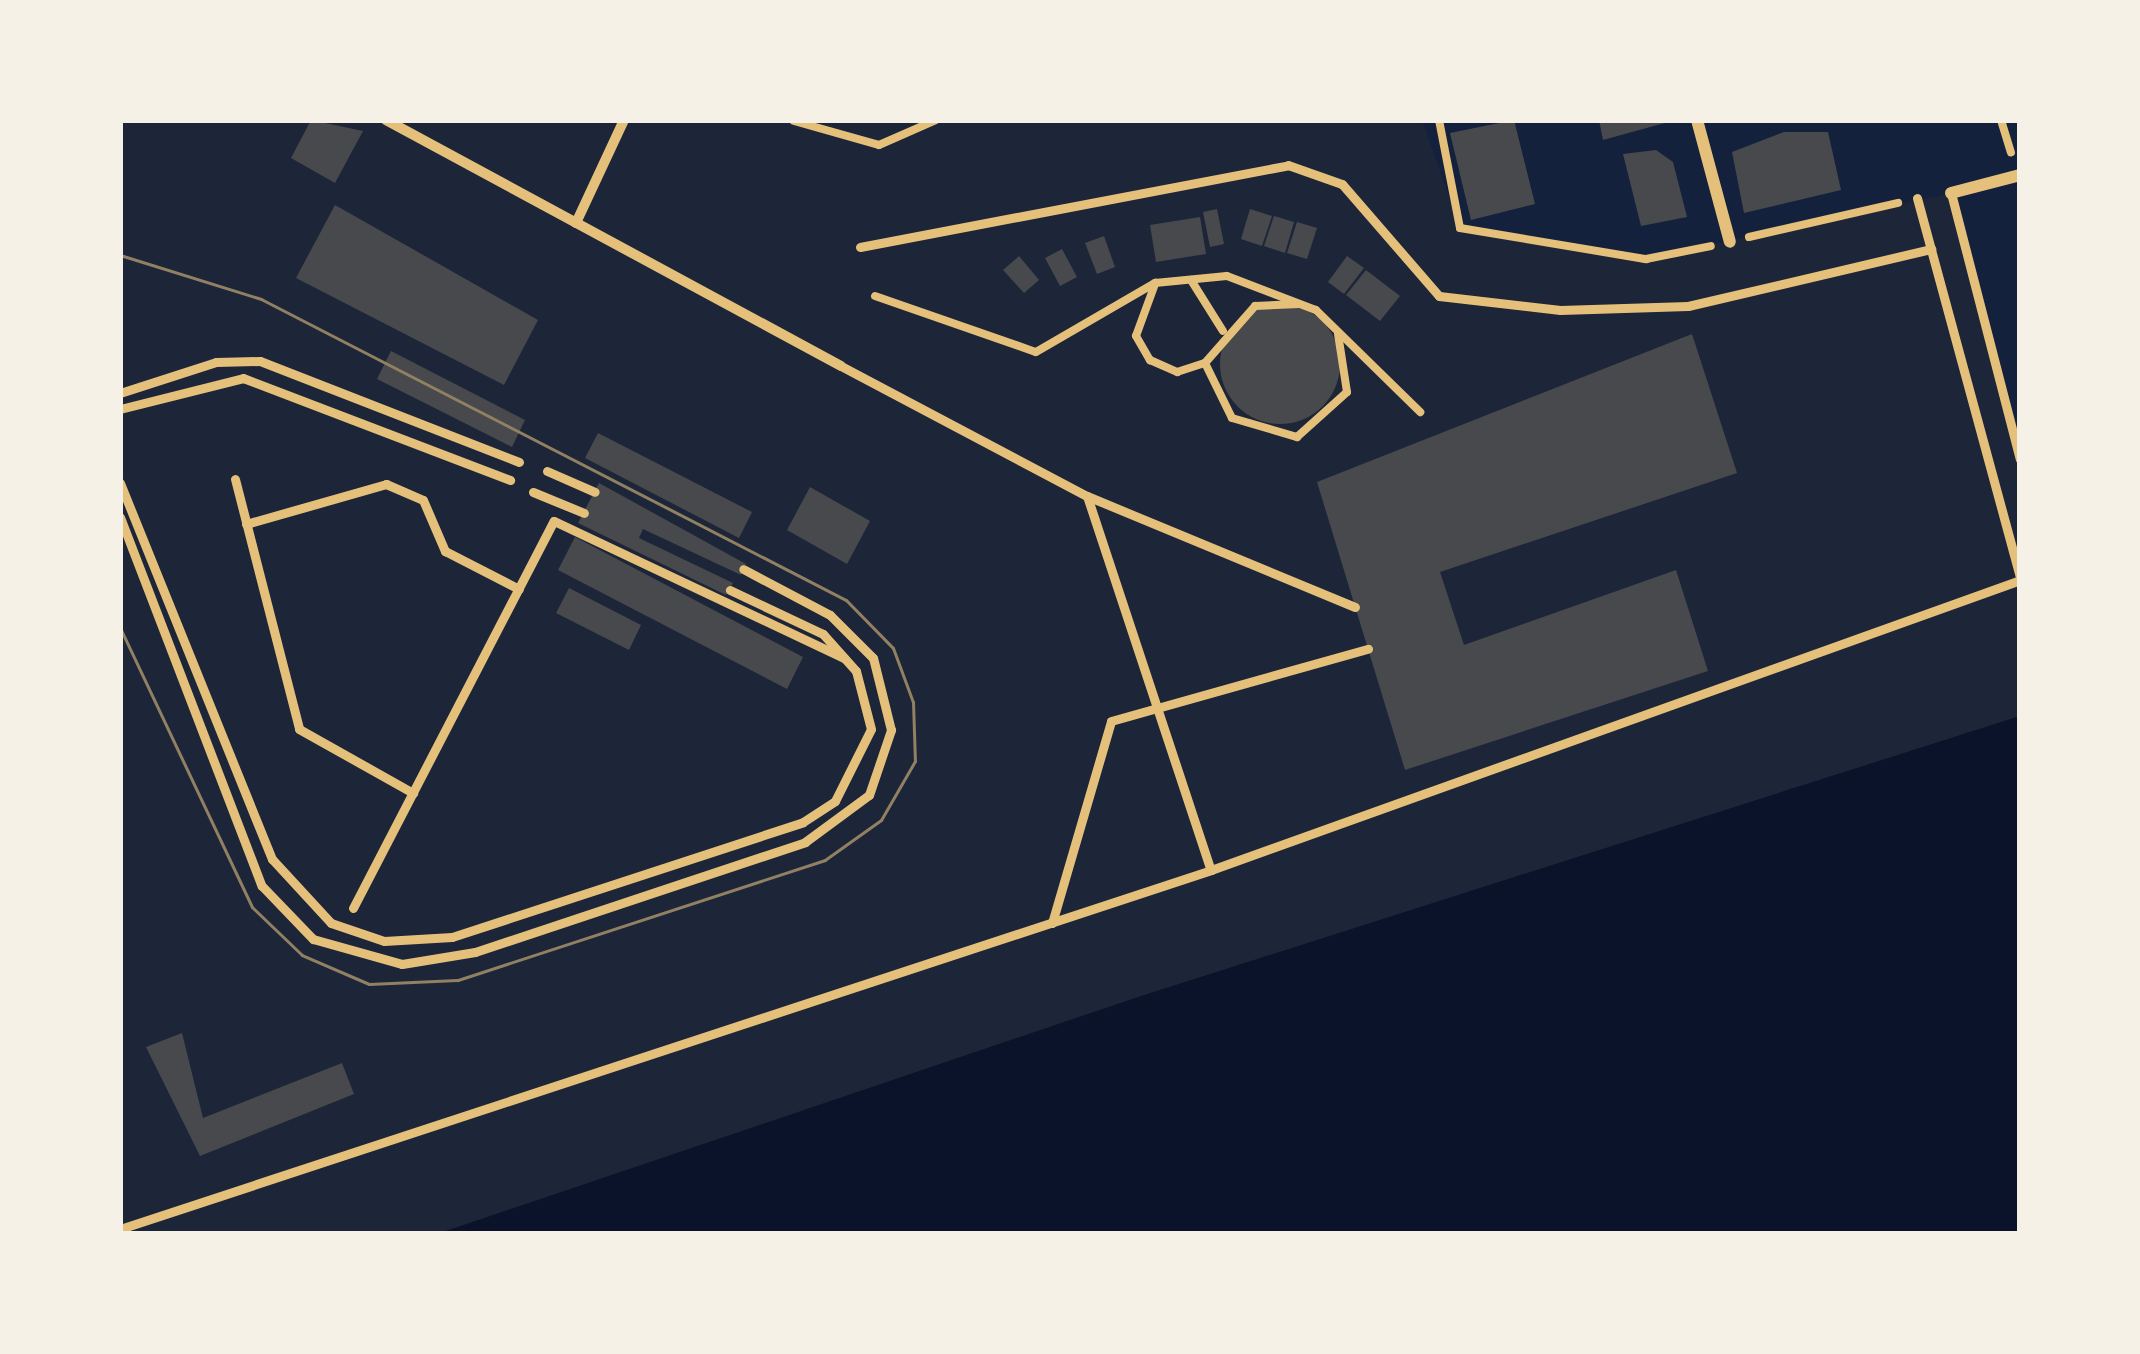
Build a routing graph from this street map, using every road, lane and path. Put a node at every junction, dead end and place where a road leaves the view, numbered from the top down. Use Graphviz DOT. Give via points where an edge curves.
graph roads {
  1 [pos="386,120"];
  2 [pos="624,120"];
  3 [pos="936,120"];
  4 [pos="1438,120"];
  5 [pos="1697,120"];
  6 [pos="794,122"];
  7 [pos="2020,175"];
  8 [pos="1951,193"];
  9 [pos="1917,198"];
  10 [pos="576,224"];
  11 [pos="1730,242"];
  12 [pos="860,247"];
  13 [pos="1931,249"];
  14 [pos="1190,280"];
  15 [pos="1155,283"];
  16 [pos="875,296"];
  17 [pos="1316,310"];
  18 [pos="1223,332"];
  19 [pos="1205,363"];
  20 [pos="841,366"];
  21 [pos="120,393"];
  22 [pos="120,409"];
  23 [pos="1420,412"];
  24 [pos="2020,459"];
  25 [pos="519,462"];
  26 [pos="547,471"];
  27 [pos="235,479"];
  28 [pos="510,480"];
  29 [pos="120,483"];
  30 [pos="533,492"];
  31 [pos="595,492"];
  32 [pos="1087,496"];
  33 [pos="584,513"];
  34 [pos="120,517"];
  35 [pos="246,524"];
  36 [pos="743,569"];
  37 [pos="2020,578"];
  38 [pos="519,589"];
  39 [pos="730,590"];
  40 [pos="1355,607"];
  41 [pos="1368,649"];
  42 [pos="849,660"];
  43 [pos="1158,708"];
  44 [pos="413,794"];
  45 [pos="1211,870"];
  46 [pos="352,908"];
  47 [pos="1052,923"];
  48 [pos="120,1228"];
  1 -- 10 [label="street"];
  2 -- 10 [label="street"];
  3 -- 6 [label="path" via="879,145"];
  4 -- 11 [label="path" via="1460,228 1646,259"];
  5 -- 11 [label="street"];
  7 -- 8 [label="street"];
  8 -- 24 [label="lane"];
  9 -- 11 [label="path"];
  9 -- 13 [label="lane"];
  10 -- 20 [label="street"];
  12 -- 13 [label="lane" via="1288,165 1342,184 1439,296 1560,310 1688,306"];
  13 -- 37 [label="lane"];
  14 -- 15 [label="path"];
  14 -- 17 [label="path" via="1227,275"];
  14 -- 18 [label="path" via="1220,310"];
  15 -- 16 [label="path" via="1036,352"];
  15 -- 19 [label="path" via="1136,322 1142,349 1177,372"];
  17 -- 18 [label="path" via="1275,301"];
  17 -- 19 [label="path" via="1350,369 1318,428 1251,432 1219,400"];
  17 -- 23 [label="path"];
  18 -- 19 [label="path"];
  20 -- 32 [label="lane"];
  21 -- 25 [label="lane" via="232,359 285,368"];
  22 -- 28 [label="lane" via="229,379"];
  26 -- 31 [label="lane"];
  27 -- 35 [label="lane"];
  29 -- 42 [label="lane" via="157,555 272,859 331,923 383,941 452,937 823,811 865,758 871,729"];
  30 -- 33 [label="lane"];
  32 -- 40 [label="lane"];
  32 -- 43 [label="lane"];
  34 -- 36 [label="lane" via="262,886 313,939 402,964 475,952 805,842 869,795 891,730 873,658 830,615"];
  35 -- 38 [label="lane" via="386,484 423,500 445,551"];
  35 -- 44 [label="lane" via="299,729"];
  37 -- 45 [label="lane"];
  38 -- 42 [label="lane" via="554,521"];
  38 -- 44 [label="lane"];
  39 -- 42 [label="lane" via="823,634"];
  41 -- 43 [label="lane"];
  43 -- 45 [label="lane"];
  43 -- 47 [label="lane" via="1111,721"];
  44 -- 46 [label="lane"];
  45 -- 47 [label="lane"];
  47 -- 48 [label="lane"];
}
